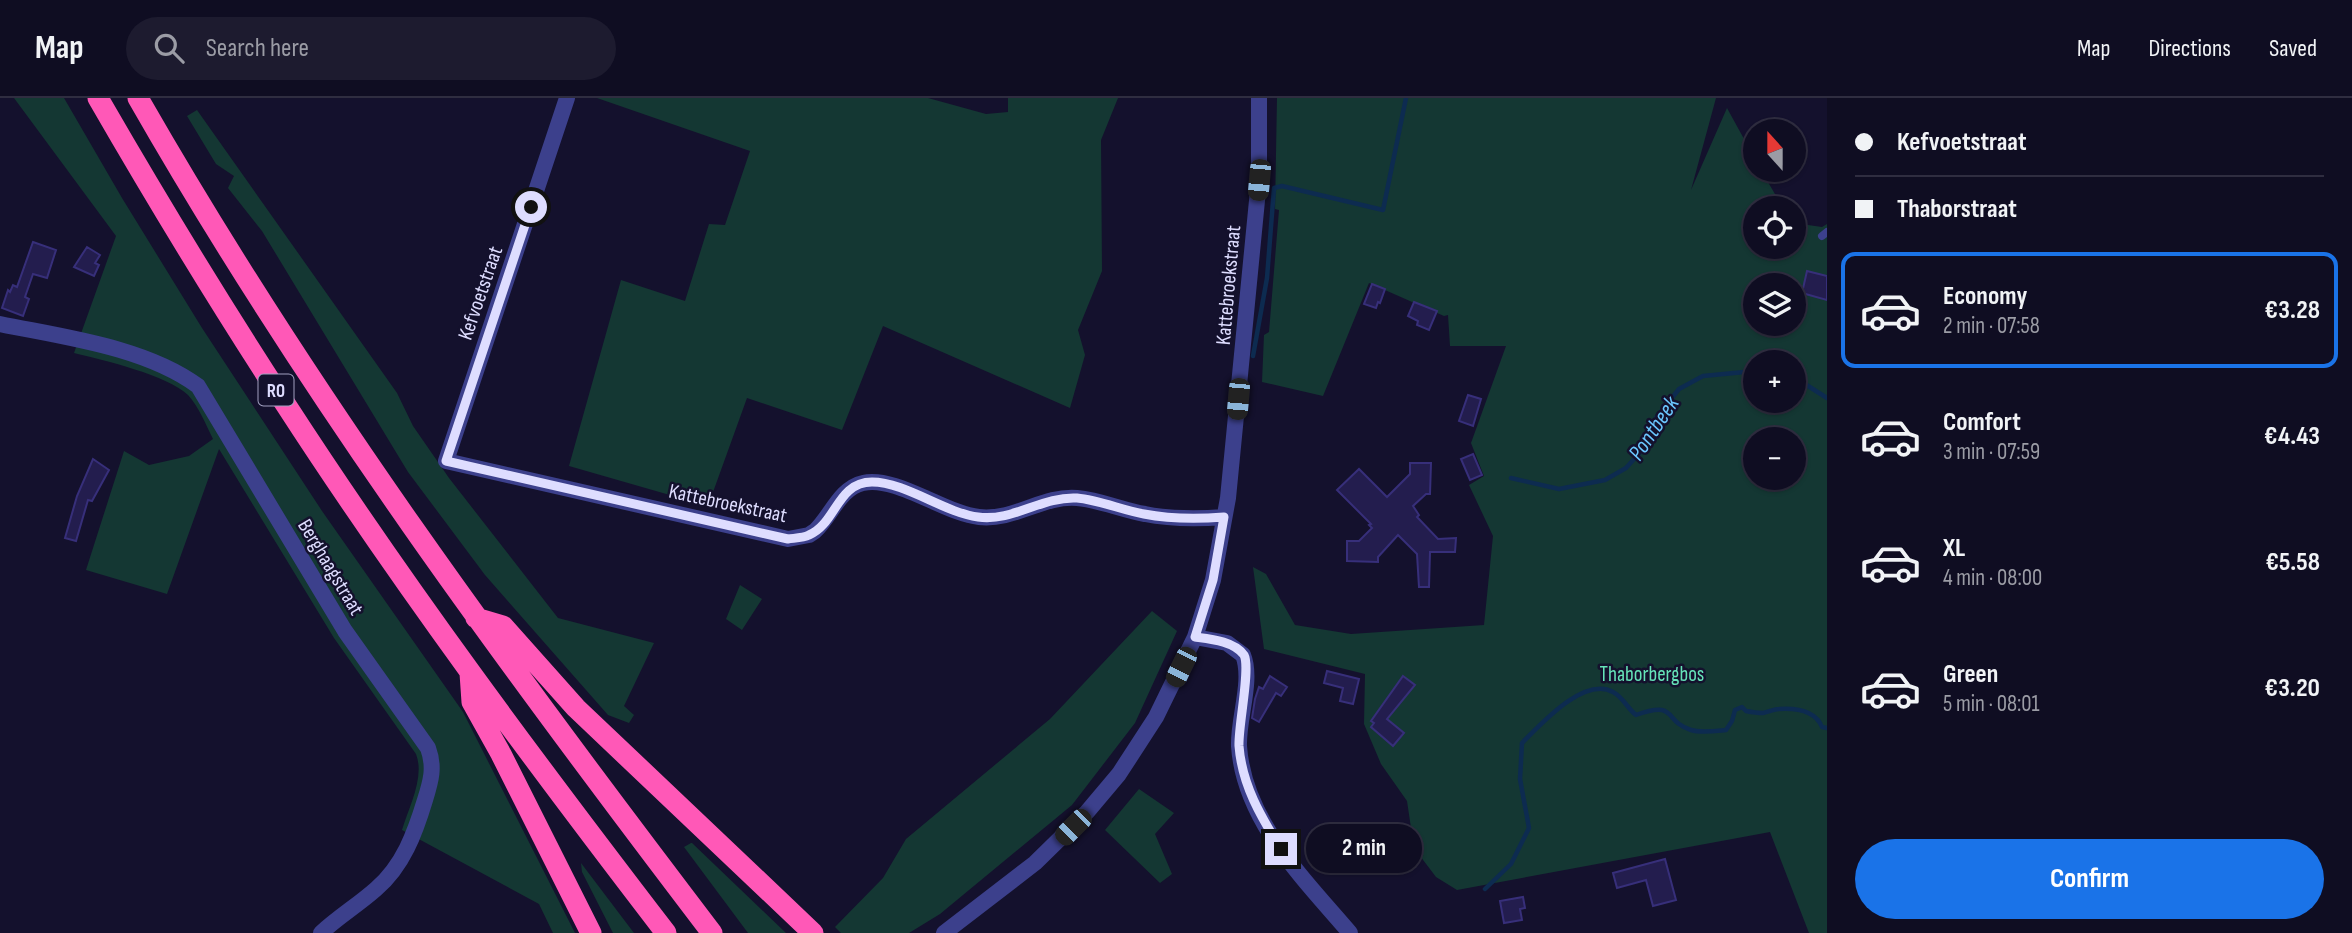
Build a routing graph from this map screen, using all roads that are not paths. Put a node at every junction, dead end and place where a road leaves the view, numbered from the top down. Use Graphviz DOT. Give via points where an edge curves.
graph roads {
  1 [pos="98,98"];
  2 [pos="138,98"];
  3 [pos="567,98"];
  4 [pos="1259,98"];
  5 [pos="0,324"];
  6 [pos="446,461"];
  7 [pos="1224,517"];
  8 [pos="476,618"];
  9 [pos="1195,637"];
  10 [pos="469,671"];
  11 [pos="321,933"];
  12 [pos="591,933"];
  13 [pos="666,933"];
  14 [pos="712,933"];
  15 [pos="813,933"];
  16 [pos="944,933"];
  17 [pos="1350,933"];
  1 -- 10 [label="highway, R0" via="286,406"];
  2 -- 8 [label="highway, R0" via="285,339"];
  3 -- 6 [label="street, Kefvoetstraat"];
  4 -- 7 [label="street, Kattebroekstraat" via="1259,180"];
  5 -- 11 [label="street, Berghaagstraat" via="113,349 182,374 198,386 345,631 428,748 432,776 414,835 399,862 377,889"];
  6 -- 7 [label="street, Kattebroekstraat" via="788,539 809,535 852,487 873,481 975,517 1005,516 1078,498 1146,514"];
  7 -- 9 [label="street, Kattebroekstraat" via="1213,580"];
  8 -- 14 [label="highway, R0"];
  8 -- 15 [label="highway" via="503,626 576,708"];
  9 -- 16 [label="street, Kattebroekstraat" via="1156,717 1119,774 1087,812 1035,863"];
  9 -- 17 [label="street" via="1227,643 1244,655 1247,671 1239,746 1257,811 1294,868"];
  10 -- 12 [label="highway" via="472,702"];
  10 -- 13 [label="highway, R0"];
}
